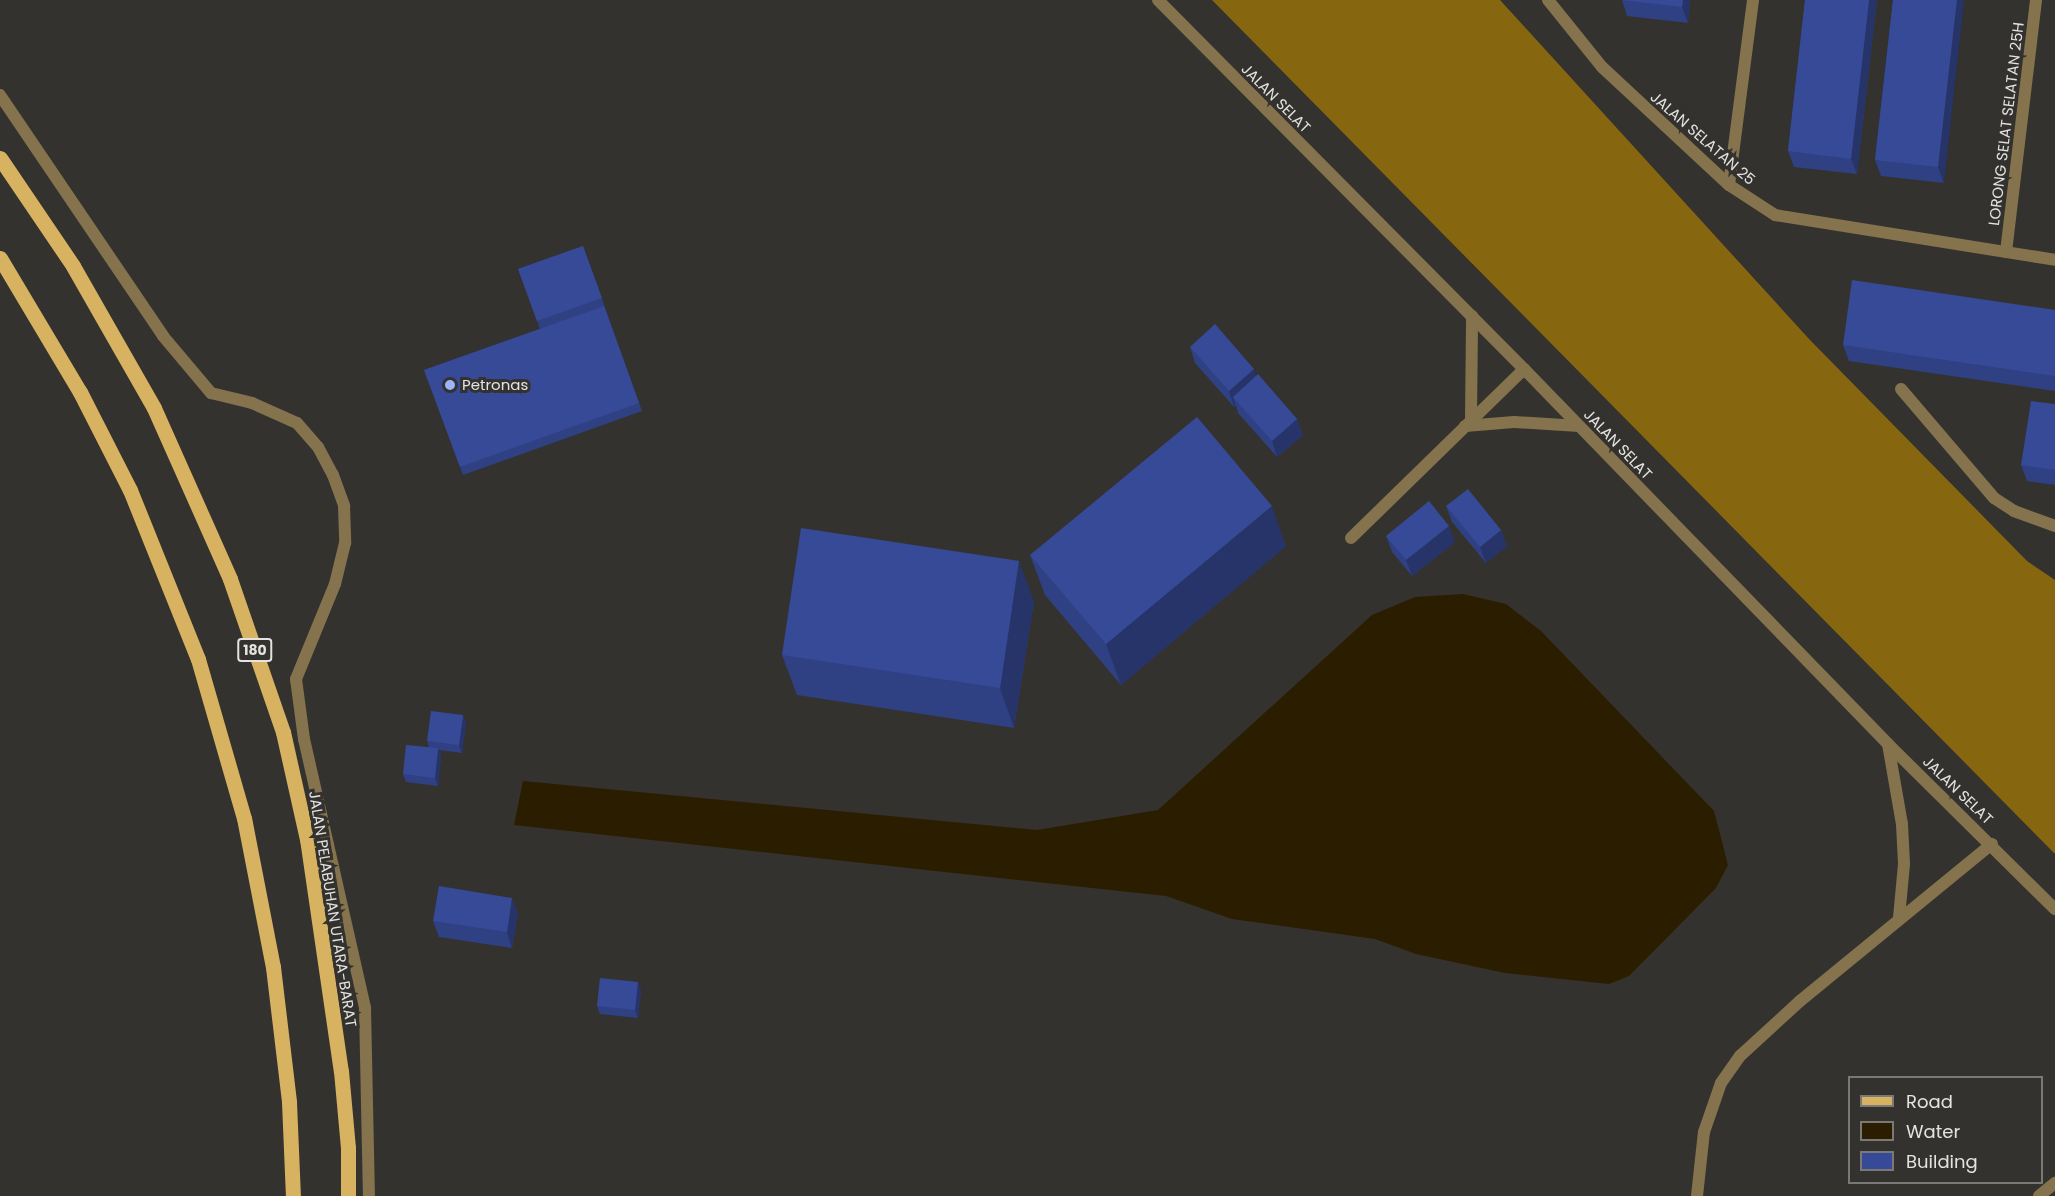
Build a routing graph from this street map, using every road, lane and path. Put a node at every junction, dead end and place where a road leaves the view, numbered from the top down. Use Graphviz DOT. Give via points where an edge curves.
graph roads {
  1 [pos="1158,0"];
  2 [pos="1548,0"];
  3 [pos="1753,0"];
  4 [pos="2036,0"];
  5 [pos="0,95"];
  6 [pos="0,158"];
  7 [pos="1729,185"];
  8 [pos="2006,252"];
  9 [pos="0,258"];
  10 [pos="2055,260"];
  11 [pos="1472,316"];
  12 [pos="1524,369"];
  13 [pos="1901,389"];
  14 [pos="1468,422"];
  15 [pos="1579,426"];
  16 [pos="2055,526"];
  17 [pos="1351,538"];
  18 [pos="1888,744"];
  19 [pos="1992,844"];
  20 [pos="2055,909"];
  21 [pos="1899,918"];
  22 [pos="2055,1183"];
  23 [pos="293,1196"];
  24 [pos="348,1196"];
  25 [pos="369,1196"];
  26 [pos="1696,1196"];
  27 [pos="2039,1196"];
  1 -- 11 [label="street, JALAN SELAT"];
  2 -- 7 [label="street, JALAN SELATAN 25" via="1602,67"];
  3 -- 7 [label="street"];
  4 -- 8 [label="street, LORONG SELAT SELATAN 25H"];
  5 -- 25 [label="street" via="170,344 211,393 252,403 297,423 318,447 344,506 345,543 335,584 296,679 304,739 365,1008"];
  6 -- 24 [label="main road, JALAN PELABUHAN UTARA-BARAT / 180" via="73,266 154,408 230,579 284,732 307,839 340,1071 348,1148"];
  7 -- 8 [label="street, JALAN SELATAN 25" via="1774,215"];
  8 -- 10 [label="street, JALAN SELATAN 25"];
  9 -- 23 [label="main road" via="80,392 130,490 198,659 244,818 273,967 289,1102"];
  11 -- 12 [label="street, JALAN SELAT"];
  11 -- 14 [label="street"];
  12 -- 14 [label="street"];
  12 -- 15 [label="street, JALAN SELAT"];
  13 -- 16 [label="street" via="1994,498 2014,511"];
  14 -- 15 [label="street"];
  14 -- 17 [label="street"];
  15 -- 18 [label="street, JALAN SELAT"];
  18 -- 19 [label="street, JALAN SELAT"];
  18 -- 21 [label="street" via="1902,824 1904,864"];
  19 -- 20 [label="street, JALAN SELAT"];
  19 -- 21 [label="street"];
  21 -- 26 [label="street" via="1740,1056 1721,1083 1704,1132"];
  22 -- 27 [label="street"];
}
